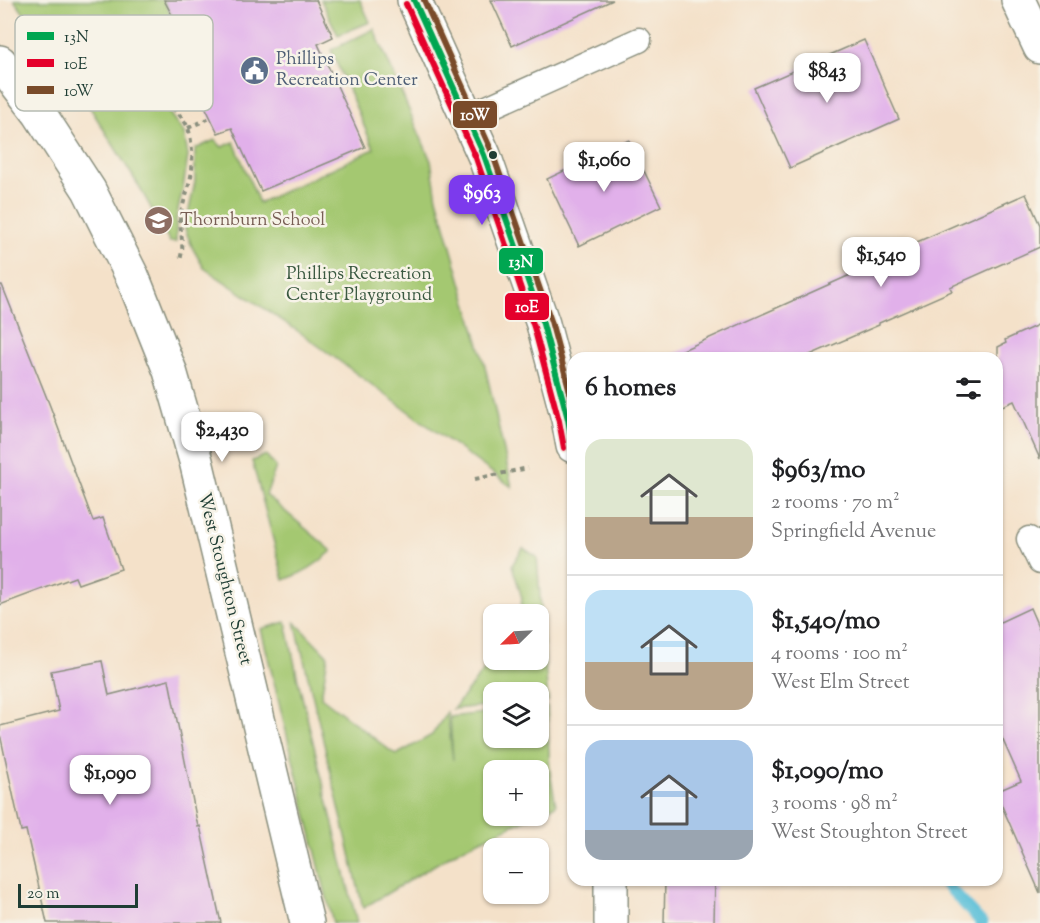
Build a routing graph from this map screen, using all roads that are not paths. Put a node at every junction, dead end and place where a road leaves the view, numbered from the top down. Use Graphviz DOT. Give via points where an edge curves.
graph roads {
  1 [pos="414,0"];
  2 [pos="1018,0"];
  3 [pos="639,40"];
  4 [pos="1040,47"];
  5 [pos="0,62"];
  6 [pos="15,82"];
  7 [pos="37,111"];
  8 [pos="467,117"];
  9 [pos="567,415"];
  10 [pos="1029,539"];
  11 [pos="1040,562"];
  12 [pos="611,886"];
  13 [pos="307,923"];
  14 [pos="611,923"];
  1 -- 8 [label="street"];
  2 -- 4 [label="street"];
  3 -- 8 [label="lane"];
  5 -- 6 [label="street, West Stoughton Street"];
  7 -- 13 [label="street, West Stoughton Street" via="89,190 133,278 170,371 196,461"];
  8 -- 9 [label="street" via="484,154 543,324"];
  10 -- 11 [label="lane"];
  12 -- 14 [label="street"];
}
